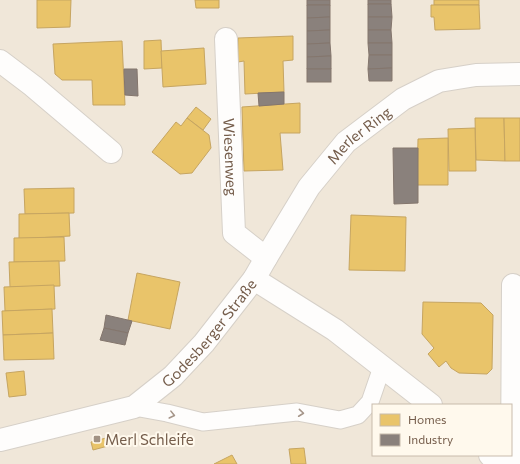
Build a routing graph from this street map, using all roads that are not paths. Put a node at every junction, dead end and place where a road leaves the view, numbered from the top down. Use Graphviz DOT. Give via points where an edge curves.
graph roads {
  1 [pos="226,39"];
  2 [pos="0,61"];
  3 [pos="520,74"];
  4 [pos="111,152"];
  5 [pos="266,258"];
  6 [pos="254,279"];
  7 [pos="513,285"];
  8 [pos="382,367"];
  9 [pos="430,404"];
  10 [pos="134,407"];
  11 [pos="0,440"];
  12 [pos="491,456"];
  13 [pos="498,464"];
  14 [pos="512,464"];
  1 -- 5 [label="street, Wiesenweg" via="234,233"];
  2 -- 4 [label="street"];
  3 -- 5 [label="street, Merler Ring" via="476,75 439,82 403,99 346,142 308,187"];
  5 -- 6 [label="street, Merler Ring"];
  6 -- 8 [label="street, Godesberger Straße" via="335,330"];
  6 -- 10 [label="street, Godesberger Straße" via="204,343 173,376"];
  7 -- 14 [label="street"];
  8 -- 9 [label="street, Godesberger Straße"];
  10 -- 8 [label="lane, Godesberger Straße, one-way" via="203,422 297,412 340,420 358,415 370,402"];
  10 -- 11 [label="street, Godesberger Straße"];
  12 -- 13 [label="street"];
}
